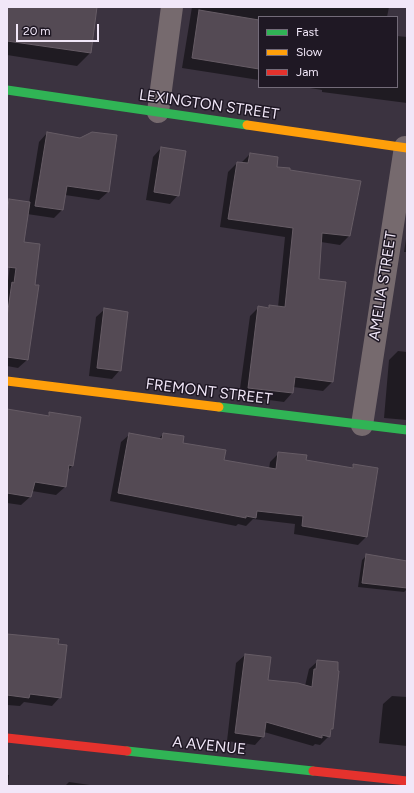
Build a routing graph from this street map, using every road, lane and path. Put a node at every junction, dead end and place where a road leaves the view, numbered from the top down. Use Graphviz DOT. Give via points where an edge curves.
graph roads {
  1 [pos="172,7"];
  2 [pos="7,90"];
  3 [pos="158,112"];
  4 [pos="406,148"];
  5 [pos="7,381"];
  6 [pos="362,425"];
  7 [pos="407,430"];
  8 [pos="7,738"];
  9 [pos="407,781"];
  1 -- 3 [label="street"];
  2 -- 3 [label="street, LEXINGTON STREET"];
  3 -- 4 [label="street, LEXINGTON STREET"];
  4 -- 6 [label="street, AMELIA STREET"];
  5 -- 6 [label="street, FREMONT STREET"];
  6 -- 7 [label="street, FREMONT STREET"];
  8 -- 9 [label="street, A AVENUE"];
}
